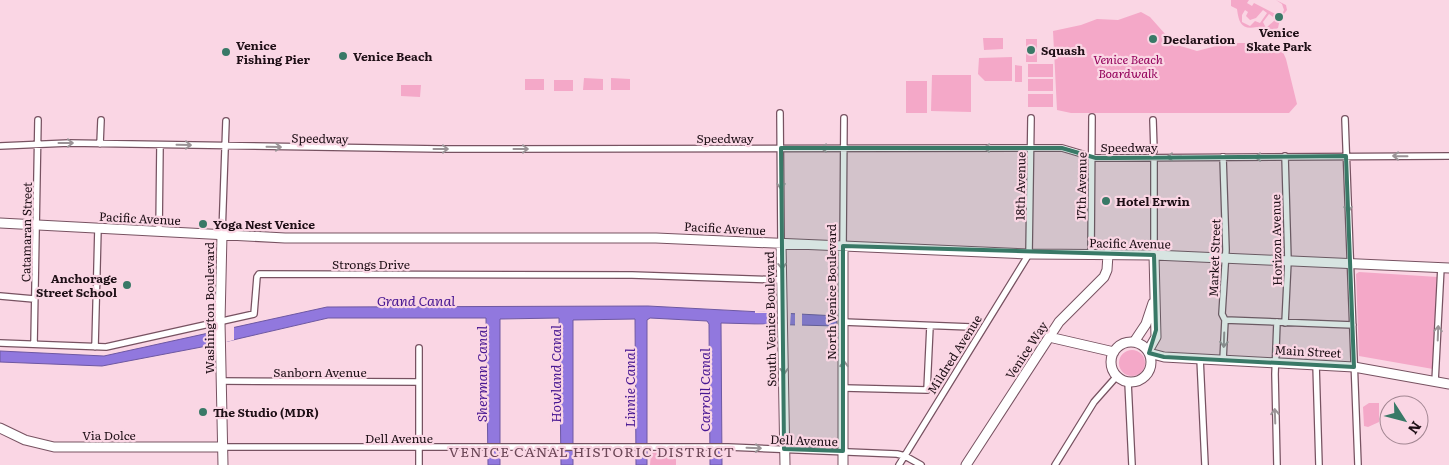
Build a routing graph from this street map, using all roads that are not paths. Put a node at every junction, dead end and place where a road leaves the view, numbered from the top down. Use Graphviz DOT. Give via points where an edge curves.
graph roads {
  1 [pos="780,113"];
  2 [pos="1092,117"];
  3 [pos="844,118"];
  4 [pos="1031,118"];
  5 [pos="1345,119"];
  6 [pos="38,120"];
  7 [pos="101,120"];
  8 [pos="1153,120"];
  9 [pos="226,121"];
  10 [pos="38,143"];
  11 [pos="100,144"];
  12 [pos="160,145"];
  13 [pos="0,146"];
  14 [pos="226,146"];
  15 [pos="781,148"];
  16 [pos="843,148"];
  17 [pos="1031,148"];
  18 [pos="1154,154"];
  19 [pos="1091,156"];
  20 [pos="1284,156"];
  21 [pos="1346,156"];
  22 [pos="1449,156"];
  23 [pos="1223,157"];
  24 [pos="0,223"];
  25 [pos="36,225"];
  26 [pos="98,228"];
  27 [pos="159,232"];
  28 [pos="222,234"];
  29 [pos="781,243"];
  30 [pos="843,247"];
  31 [pos="1029,254"];
  32 [pos="1091,254"];
  33 [pos="1108,254"];
  34 [pos="1154,255"];
  35 [pos="1225,258"];
  36 [pos="1288,261"];
  37 [pos="1350,264"];
  38 [pos="1445,268"];
  39 [pos="782,280"];
  40 [pos="0,296"];
  41 [pos="34,299"];
  42 [pos="1154,301"];
  43 [pos="1225,320"];
  44 [pos="844,322"];
  45 [pos="1277,322"];
  46 [pos="1285,323"];
  47 [pos="220,325"];
  48 [pos="1353,325"];
  49 [pos="930,326"];
  50 [pos="971,327"];
  51 [pos="1049,337"];
  52 [pos="1134,342"];
  53 [pos="0,343"];
  54 [pos="34,344"];
  55 [pos="95,347"];
  56 [pos="419,348"];
  57 [pos="1114,352"];
  58 [pos="1149,352"];
  59 [pos="1164,357"];
  60 [pos="1200,358"];
  61 [pos="1223,360"];
  62 [pos="1276,362"];
  63 [pos="1316,364"];
  64 [pos="1354,367"];
  65 [pos="1150,369"];
  66 [pos="1117,376"];
  67 [pos="221,381"];
  68 [pos="419,382"];
  69 [pos="1128,382"];
  70 [pos="1436,382"];
  71 [pos="1449,384"];
  72 [pos="844,388"];
  73 [pos="0,428"];
  74 [pos="222,447"];
  75 [pos="419,448"];
  76 [pos="784,449"];
  77 [pos="843,451"];
  78 [pos="905,456"];
  79 [pos="223,465"];
  80 [pos="419,465"];
  81 [pos="785,465"];
  82 [pos="843,465"];
  83 [pos="899,465"];
  84 [pos="921,465"];
  85 [pos="966,465"];
  86 [pos="1055,465"];
  87 [pos="1132,465"];
  88 [pos="1205,465"];
  89 [pos="1277,465"];
  90 [pos="1320,465"];
  91 [pos="1358,465"];
  1 -- 15 [label="street, South Venice Boulevard"];
  2 -- 19 [label="street, 17th Avenue"];
  3 -- 16 [label="street, North Venice Boulevard"];
  4 -- 17 [label="street, 18th Avenue"];
  5 -- 21 [label="street"];
  6 -- 10 [label="street, Catamaran Street"];
  7 -- 11 [label="street"];
  8 -- 18 [label="street"];
  9 -- 14 [label="street, Washington Boulevard"];
  10 -- 11 [label="street, Speedway, one-way"];
  10 -- 13 [label="street, Speedway"];
  10 -- 25 [label="street, Catamaran Street"];
  11 -- 12 [label="street, Speedway"];
  12 -- 14 [label="street, Speedway, one-way"];
  12 -- 27 [label="street"];
  14 -- 15 [label="street, Speedway, one-way"];
  14 -- 28 [label="street, Washington Boulevard"];
  16 -- 15 [label="street, Speedway, one-way"];
  15 -- 29 [label="street, South Venice Boulevard, one-way"];
  17 -- 16 [label="street, Speedway, one-way"];
  16 -- 30 [label="street, North Venice Boulevard"];
  17 -- 19 [label="street, Speedway" via="1062,148"];
  17 -- 31 [label="street, 18th Avenue"];
  18 -- 19 [label="street, Speedway"];
  23 -- 18 [label="street, Speedway, one-way"];
  18 -- 34 [label="street"];
  19 -- 32 [label="street, 17th Avenue"];
  20 -- 21 [label="street, Speedway"];
  20 -- 23 [label="street, Speedway, one-way"];
  20 -- 36 [label="street, Horizon Avenue"];
  22 -- 21 [label="street, Speedway, one-way"];
  21 -- 37 [label="street, one-way"];
  23 -- 35 [label="street, Market Street"];
  24 -- 25 [label="main road, Pacific Avenue"];
  25 -- 26 [label="main road, Pacific Avenue"];
  25 -- 41 [label="street, Catamaran Street"];
  26 -- 27 [label="main road, Pacific Avenue"];
  26 -- 55 [label="street"];
  27 -- 28 [label="main road, Pacific Avenue"];
  28 -- 29 [label="main road, Pacific Avenue" via="316,238 656,238"];
  28 -- 47 [label="main road, Washington Boulevard"];
  29 -- 30 [label="main road, Pacific Avenue"];
  29 -- 39 [label="main road, South Venice Boulevard, one-way"];
  30 -- 31 [label="main road, Pacific Avenue"];
  30 -- 44 [label="main road, North Venice Boulevard"];
  31 -- 32 [label="main road, Pacific Avenue"];
  31 -- 78 [label="street, Mildred Avenue"];
  32 -- 33 [label="main road, Pacific Avenue"];
  33 -- 34 [label="main road, Pacific Avenue"];
  33 -- 51 [label="main road, Venice Way" via="1107,270 1102,280 1062,318"];
  34 -- 35 [label="main road, Pacific Avenue"];
  34 -- 42 [label="main road"];
  35 -- 36 [label="main road, Pacific Avenue"];
  35 -- 43 [label="street, Market Street" via="1222,314"];
  36 -- 37 [label="main road, Pacific Avenue"];
  36 -- 46 [label="street, Horizon Avenue"];
  37 -- 38 [label="main road, Pacific Avenue"];
  37 -- 48 [label="street"];
  70 -- 38 [label="street, one-way"];
  39 -- 47 [label="street, Strongs Drive" via="632,275 259,274 254,314"];
  39 -- 76 [label="main road, South Venice Boulevard, one-way"];
  40 -- 41 [label="street"];
  41 -- 54 [label="street, Catamaran Street"];
  42 -- 52 [label="main road" via="1146,324"];
  42 -- 58 [label="main road" via="1156,337"];
  43 -- 45 [label="street"];
  43 -- 61 [label="street, Market Street, one-way"];
  44 -- 49 [label="street"];
  72 -- 44 [label="main road, North Venice Boulevard, one-way"];
  45 -- 46 [label="street"];
  45 -- 62 [label="street"];
  46 -- 48 [label="street"];
  47 -- 55 [label="street, Strongs Drive"];
  47 -- 67 [label="main road, Washington Boulevard"];
  48 -- 64 [label="street"];
  49 -- 50 [label="street"];
  49 -- 72 [label="street" via="927,390"];
  51 -- 57 [label="main road"];
  51 -- 85 [label="main road, Venice Way"];
  52 -- 57 [label="main road" via="1124,344"];
  52 -- 58 [label="main road"];
  53 -- 54 [label="street, Strongs Drive"];
  54 -- 55 [label="street, Strongs Drive"];
  56 -- 68 [label="street"];
  57 -- 66 [label="main road" via="1112,364"];
  58 -- 59 [label="main road, Main Street"];
  58 -- 65 [label="main road"];
  59 -- 60 [label="main road, Main Street"];
  59 -- 65 [label="main road"];
  60 -- 61 [label="main road, Main Street"];
  60 -- 88 [label="street"];
  61 -- 62 [label="main road, Main Street"];
  62 -- 63 [label="main road, Main Street"];
  89 -- 62 [label="street, one-way"];
  63 -- 64 [label="main road, Main Street"];
  63 -- 90 [label="street"];
  64 -- 70 [label="main road, Main Street"];
  64 -- 91 [label="street"];
  65 -- 69 [label="main road" via="1141,380"];
  66 -- 69 [label="main road"];
  66 -- 86 [label="street" via="1094,402"];
  67 -- 68 [label="street, Sanborn Avenue"];
  67 -- 74 [label="main road, Washington Boulevard"];
  68 -- 75 [label="street"];
  69 -- 87 [label="street"];
  70 -- 71 [label="main road, Main Street"];
  72 -- 77 [label="main road, North Venice Boulevard"];
  73 -- 74 [label="main road, Via Dolce" via="25,440 54,447"];
  74 -- 75 [label="street, Dell Avenue"];
  74 -- 79 [label="main road, Washington Boulevard"];
  75 -- 76 [label="street, Dell Avenue, one-way"];
  75 -- 80 [label="street"];
  76 -- 77 [label="street, Dell Avenue"];
  76 -- 81 [label="main road, South Venice Boulevard"];
  77 -- 78 [label="street, Dell Avenue"];
  77 -- 82 [label="main road, North Venice Boulevard"];
  78 -- 83 [label="street, Mildred Avenue"];
  78 -- 84 [label="street"];
}
